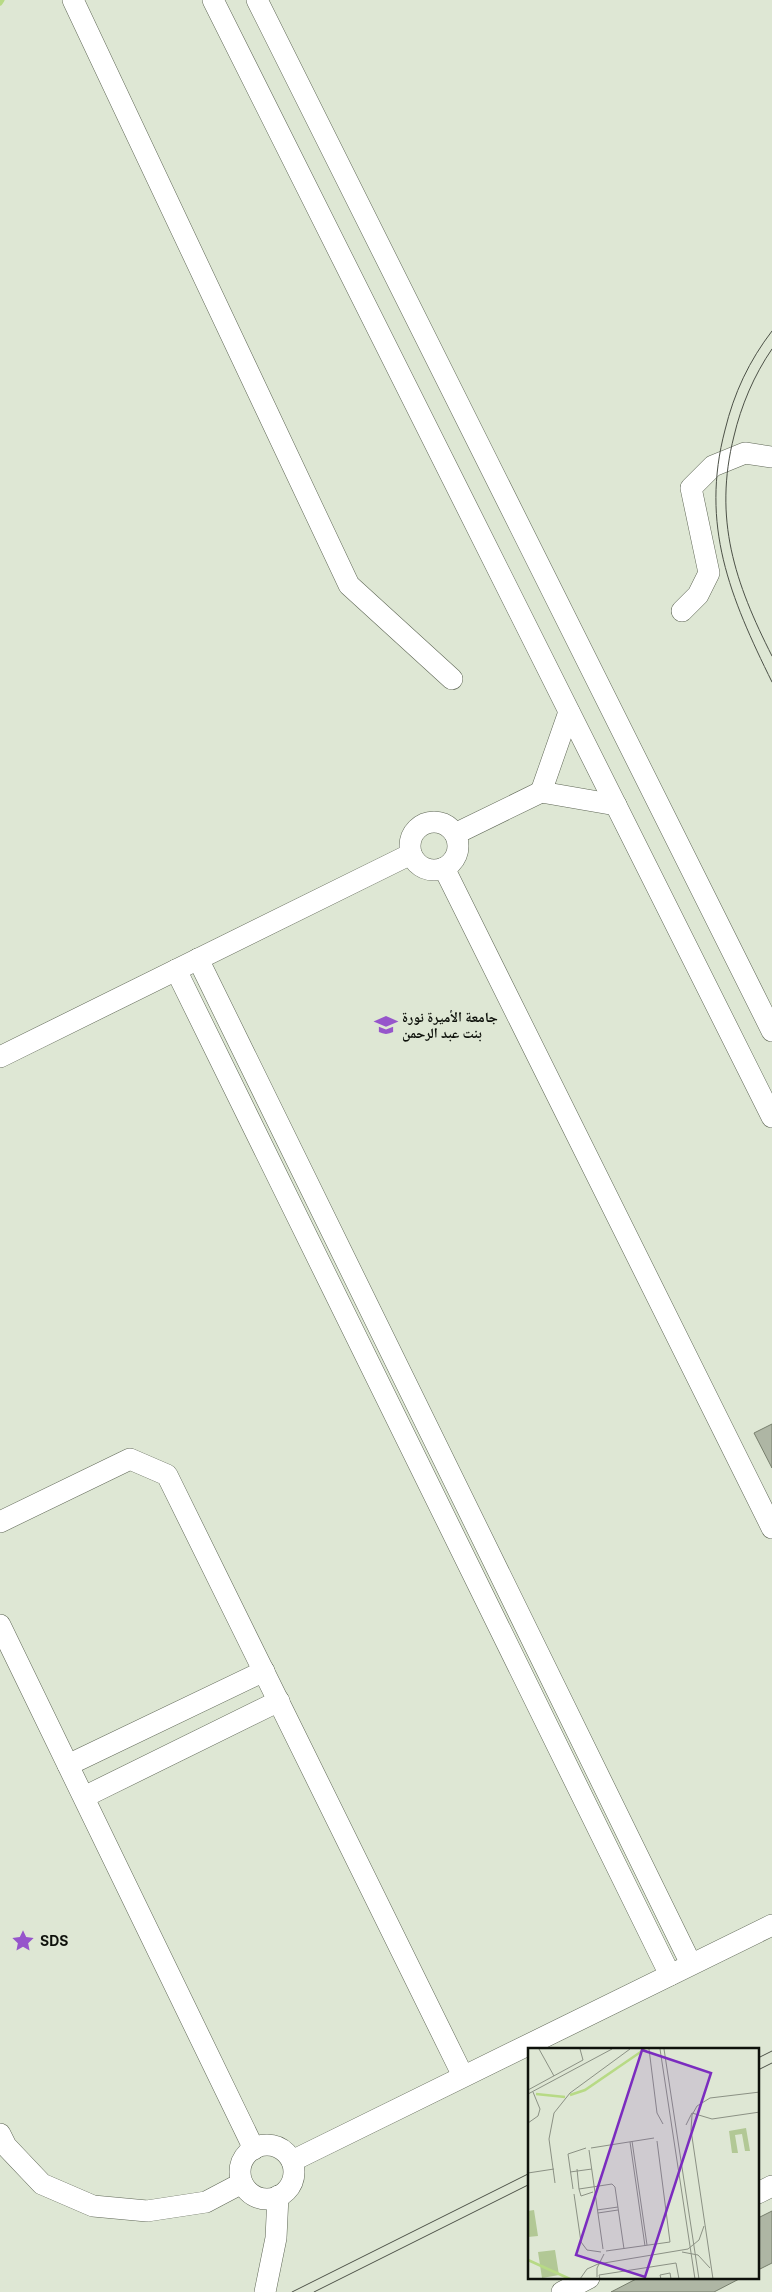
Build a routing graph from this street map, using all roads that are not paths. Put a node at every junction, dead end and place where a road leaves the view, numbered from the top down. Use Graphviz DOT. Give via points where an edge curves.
graph roads {
  1 [pos="74,0"];
  2 [pos="213,0"];
  3 [pos="257,0"];
  4 [pos="772,457"];
  5 [pos="682,611"];
  6 [pos="452,679"];
  7 [pos="569,712"];
  8 [pos="541,792"];
  9 [pos="616,805"];
  10 [pos="455,834"];
  11 [pos="411,854"];
  12 [pos="444,868"];
  13 [pos="198,959"];
  14 [pos="176,970"];
  15 [pos="772,1031"];
  16 [pos="0,1057"];
  17 [pos="772,1117"];
  18 [pos="0,1522"];
  19 [pos="772,1528"];
  20 [pos="0,1625"];
  21 [pos="264,1671"];
  22 [pos="279,1701"];
  23 [pos="68,1765"];
  24 [pos="84,1797"];
  25 [pos="772,1925"];
  26 [pos="691,1964"];
  27 [pos="670,1975"];
  28 [pos="464,2076"];
  29 [pos="0,2134"];
  30 [pos="254,2149"];
  31 [pos="292,2161"];
  32 [pos="242,2182"];
  33 [pos="772,2186"];
  34 [pos="760,2192"];
  35 [pos="278,2196"];
  36 [pos="585,2280"];
  37 [pos="265,2292"];
  38 [pos="562,2292"];
  1 -- 6 [label="street" via="350,585"];
  2 -- 7 [label="street"];
  3 -- 15 [label="street"];
  4 -- 5 [label="street" via="745,453 713,466 691,488 709,573 698,595"];
  7 -- 8 [label="street"];
  7 -- 9 [label="street"];
  8 -- 9 [label="street"];
  8 -- 10 [label="street"];
  9 -- 17 [label="street"];
  10 -- 11 [label="street" via="444,823 421,826 411,838"];
  10 -- 12 [label="street" via="458,850"];
  11 -- 12 [label="street" via="421,866 436,870"];
  11 -- 13 [label="street"];
  12 -- 19 [label="street"];
  13 -- 14 [label="street"];
  13 -- 26 [label="street"];
  14 -- 16 [label="street"];
  14 -- 27 [label="street"];
  18 -- 21 [label="street" via="130,1459 167,1475"];
  20 -- 23 [label="street"];
  21 -- 22 [label="street"];
  21 -- 23 [label="street"];
  22 -- 24 [label="street"];
  22 -- 28 [label="street"];
  23 -- 24 [label="street"];
  24 -- 30 [label="street"];
  25 -- 26 [label="street"];
  26 -- 27 [label="street"];
  27 -- 28 [label="street"];
  28 -- 31 [label="street"];
  29 -- 32 [label="street" via="6,2146 42,2184 93,2206 147,2211 206,2202"];
  30 -- 31 [label="street" via="273,2146 281,2149"];
  30 -- 32 [label="street" via="241,2165"];
  31 -- 35 [label="street" via="294,2177"];
  32 -- 35 [label="street" via="247,2190 261,2198"];
  33 -- 34 [label="street"];
  35 -- 37 [label="street" via="276,2238"];
  36 -- 38 [label="street"];
}
